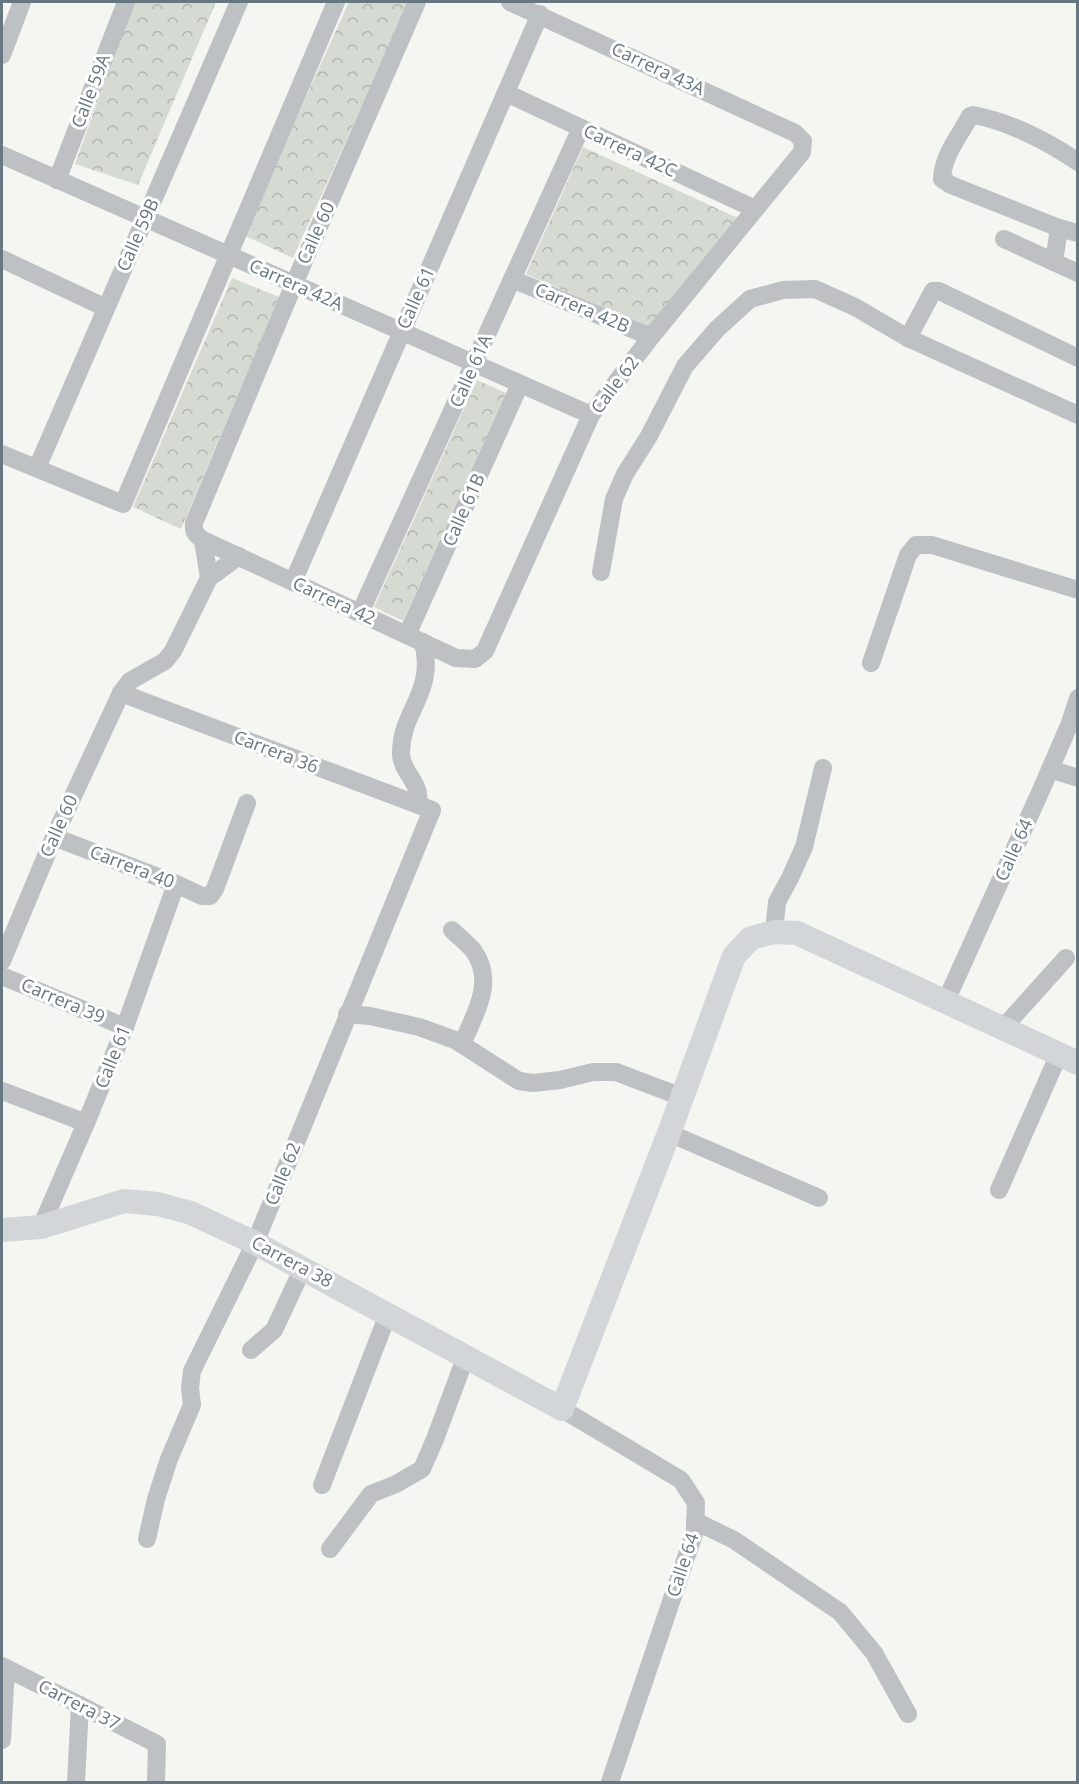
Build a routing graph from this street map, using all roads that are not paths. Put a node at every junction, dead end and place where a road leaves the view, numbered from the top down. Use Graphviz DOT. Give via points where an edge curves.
graph roads {
  1 [pos="22,2"];
  2 [pos="126,2"];
  3 [pos="239,2"];
  4 [pos="336,2"];
  5 [pos="417,2"];
  6 [pos="510,2"];
  7 [pos="540,14"];
  8 [pos="2,55"];
  9 [pos="506,93"];
  10 [pos="581,128"];
  11 [pos="803,141"];
  12 [pos="2,155"];
  13 [pos="1077,162"];
  14 [pos="57,180"];
  15 [pos="754,208"];
  16 [pos="145,219"];
  17 [pos="1059,228"];
  18 [pos="1077,233"];
  19 [pos="1004,239"];
  20 [pos="228,255"];
  21 [pos="2,259"];
  22 [pos="1054,262"];
  23 [pos="1077,273"];
  24 [pos="512,279"];
  25 [pos="294,284"];
  26 [pos="106,308"];
  27 [pos="401,332"];
  28 [pos="651,337"];
  29 [pos="908,338"];
  30 [pos="1077,358"];
  31 [pos="474,364"];
  32 [pos="520,384"];
  33 [pos="591,415"];
  34 [pos="1077,415"];
  35 [pos="2,454"];
  36 [pos="37,468"];
  37 [pos="199,537"];
  38 [pos="239,556"];
  39 [pos="600,572"];
  40 [pos="209,578"];
  41 [pos="293,582"];
  42 [pos="1077,590"];
  43 [pos="360,613"];
  44 [pos="415,639"];
  45 [pos="456,658"];
  46 [pos="475,659"];
  47 [pos="871,663"];
  48 [pos="424,684"];
  49 [pos="121,693"];
  50 [pos="1077,698"];
  51 [pos="823,768"];
  52 [pos="1050,769"];
  53 [pos="1077,778"];
  54 [pos="247,803"];
  55 [pos="425,808"];
  56 [pos="54,837"];
  57 [pos="176,884"];
  58 [pos="452,930"];
  59 [pos="774,933"];
  60 [pos="1066,958"];
  61 [pos="2,961"];
  62 [pos="2,976"];
  63 [pos="946,1001"];
  64 [pos="348,1014"];
  65 [pos="125,1027"];
  66 [pos="1003,1028"];
  67 [pos="462,1044"];
  68 [pos="1068,1058"];
  69 [pos="2,1091"];
  70 [pos="682,1097"];
  71 [pos="86,1123"];
  72 [pos="678,1137"];
  73 [pos="999,1190"];
  74 [pos="819,1198"];
  75 [pos="41,1227"];
  76 [pos="2,1230"];
  77 [pos="255,1243"];
  78 [pos="303,1268"];
  79 [pos="388,1314"];
  80 [pos="251,1350"];
  81 [pos="466,1356"];
  82 [pos="562,1409"];
  83 [pos="322,1485"];
  84 [pos="695,1521"];
  85 [pos="147,1539"];
  86 [pos="330,1549"];
  87 [pos="4,1667"];
  88 [pos="80,1705"];
  89 [pos="909,1714"];
  90 [pos="2,1740"];
  91 [pos="76,1782"];
  92 [pos="156,1782"];
  93 [pos="610,1782"];
  1 -- 8 [label="street"];
  2 -- 14 [label="street, Calle 59A"];
  3 -- 16 [label="street, Calle 59B"];
  4 -- 20 [label="street"];
  5 -- 25 [label="street, Calle 60"];
  6 -- 7 [label="street, Carrera 43A"];
  7 -- 9 [label="street, Calle 61"];
  7 -- 11 [label="street, Carrera 43A"];
  9 -- 10 [label="street, Carrera 42C"];
  9 -- 27 [label="street, Calle 61"];
  10 -- 15 [label="street, Carrera 42C"];
  10 -- 24 [label="street, Calle 61A"];
  11 -- 15 [label="street, Calle 62" via="802,152"];
  12 -- 14 [label="street, Carrera 42A"];
  13 -- 17 [label="street" via="1050,143 973,115 943,168 942,179 951,185"];
  14 -- 16 [label="street, Carrera 42A"];
  15 -- 28 [label="street, Calle 62"];
  16 -- 20 [label="street, Carrera 42A"];
  16 -- 26 [label="street, Calle 59B"];
  17 -- 18 [label="street"];
  17 -- 22 [label="street"];
  19 -- 22 [label="street"];
  20 -- 25 [label="street, Carrera 42A"];
  20 -- 36 [label="street" via="123,504"];
  21 -- 26 [label="street"];
  22 -- 23 [label="street"];
  24 -- 28 [label="street, Carrera 42B"];
  24 -- 31 [label="street, Calle 61A"];
  25 -- 27 [label="street, Carrera 42A"];
  25 -- 37 [label="street, Calle 60" via="194,523"];
  26 -- 36 [label="street, Calle 59B"];
  27 -- 31 [label="street, Carrera 42A"];
  27 -- 41 [label="street, Calle 61"];
  28 -- 33 [label="street, Calle 62"];
  29 -- 30 [label="street" via="933,291 939,291"];
  29 -- 34 [label="street"];
  29 -- 39 [label="street" via="815,289 783,290 750,300 717,329 685,366 625,474 614,499"];
  31 -- 32 [label="street, Carrera 42A"];
  31 -- 43 [label="street, Calle 61A"];
  32 -- 33 [label="street, Carrera 42A"];
  32 -- 44 [label="street, Calle 61B"];
  33 -- 46 [label="street, Calle 62" via="485,651"];
  35 -- 36 [label="street"];
  37 -- 38 [label="street, Carrera 42"];
  37 -- 40 [label="street"];
  38 -- 40 [label="street"];
  38 -- 41 [label="street, Carrera 42"];
  40 -- 49 [label="street" via="173,651 165,661 130,681"];
  41 -- 43 [label="street, Carrera 42"];
  42 -- 47 [label="street" via="932,545 916,545 908,555"];
  43 -- 44 [label="street, Carrera 42"];
  44 -- 45 [label="street, Carrera 42"];
  44 -- 48 [label="street" via="427,658"];
  45 -- 46 [label="street, Carrera 42"];
  45 -- 48 [label="street"];
  48 -- 55 [label="street" via="404,732 401,754"];
  49 -- 55 [label="street, Carrera 36"];
  49 -- 56 [label="street, Calle 60"];
  50 -- 52 [label="street, Calle 64"];
  51 -- 59 [label="street" via="804,847 777,902"];
  52 -- 53 [label="street"];
  52 -- 63 [label="street, Calle 64"];
  54 -- 57 [label="street, Carrera 40" via="210,896"];
  55 -- 64 [label="street, Calle 62"];
  56 -- 57 [label="street, Carrera 40"];
  56 -- 61 [label="street, Calle 60"];
  57 -- 65 [label="street, Calle 61"];
  58 -- 67 [label="street" via="473,951 482,967 484,986"];
  59 -- 63 [label="main road" via="797,933"];
  59 -- 70 [label="main road" via="751,938 734,956"];
  60 -- 66 [label="street"];
  62 -- 65 [label="street, Carrera 39"];
  63 -- 66 [label="main road"];
  64 -- 67 [label="street" via="419,1027"];
  64 -- 77 [label="street, Calle 62"];
  65 -- 71 [label="street, Calle 61"];
  66 -- 68 [label="main road"];
  67 -- 70 [label="street" via="519,1081 533,1083 593,1072 616,1072"];
  68 -- 73 [label="street"];
  69 -- 71 [label="street"];
  70 -- 72 [label="main road"];
  71 -- 75 [label="street, Calle 61"];
  72 -- 74 [label="street"];
  72 -- 82 [label="main road"];
  75 -- 76 [label="main road, Carrera 38"];
  75 -- 77 [label="main road, Carrera 38" via="124,1201 158,1204 191,1213"];
  77 -- 78 [label="main road, Carrera 38"];
  77 -- 85 [label="street, Calle 62" via="192,1371 192,1405 169,1459"];
  78 -- 79 [label="main road, Carrera 38"];
  78 -- 80 [label="street" via="274,1330"];
  79 -- 81 [label="main road, Carrera 38"];
  79 -- 83 [label="street"];
  81 -- 82 [label="main road, Carrera 38"];
  81 -- 86 [label="street" via="422,1469 371,1494"];
  82 -- 84 [label="street, Calle 64" via="681,1480 696,1503"];
  84 -- 89 [label="street" via="734,1540 840,1612 874,1653"];
  84 -- 93 [label="street, Calle 64" via="695,1531"];
  87 -- 88 [label="street, Carrera 37"];
  87 -- 90 [label="street"];
  88 -- 91 [label="street"];
  88 -- 92 [label="street, Carrera 37" via="157,1744"];
}
